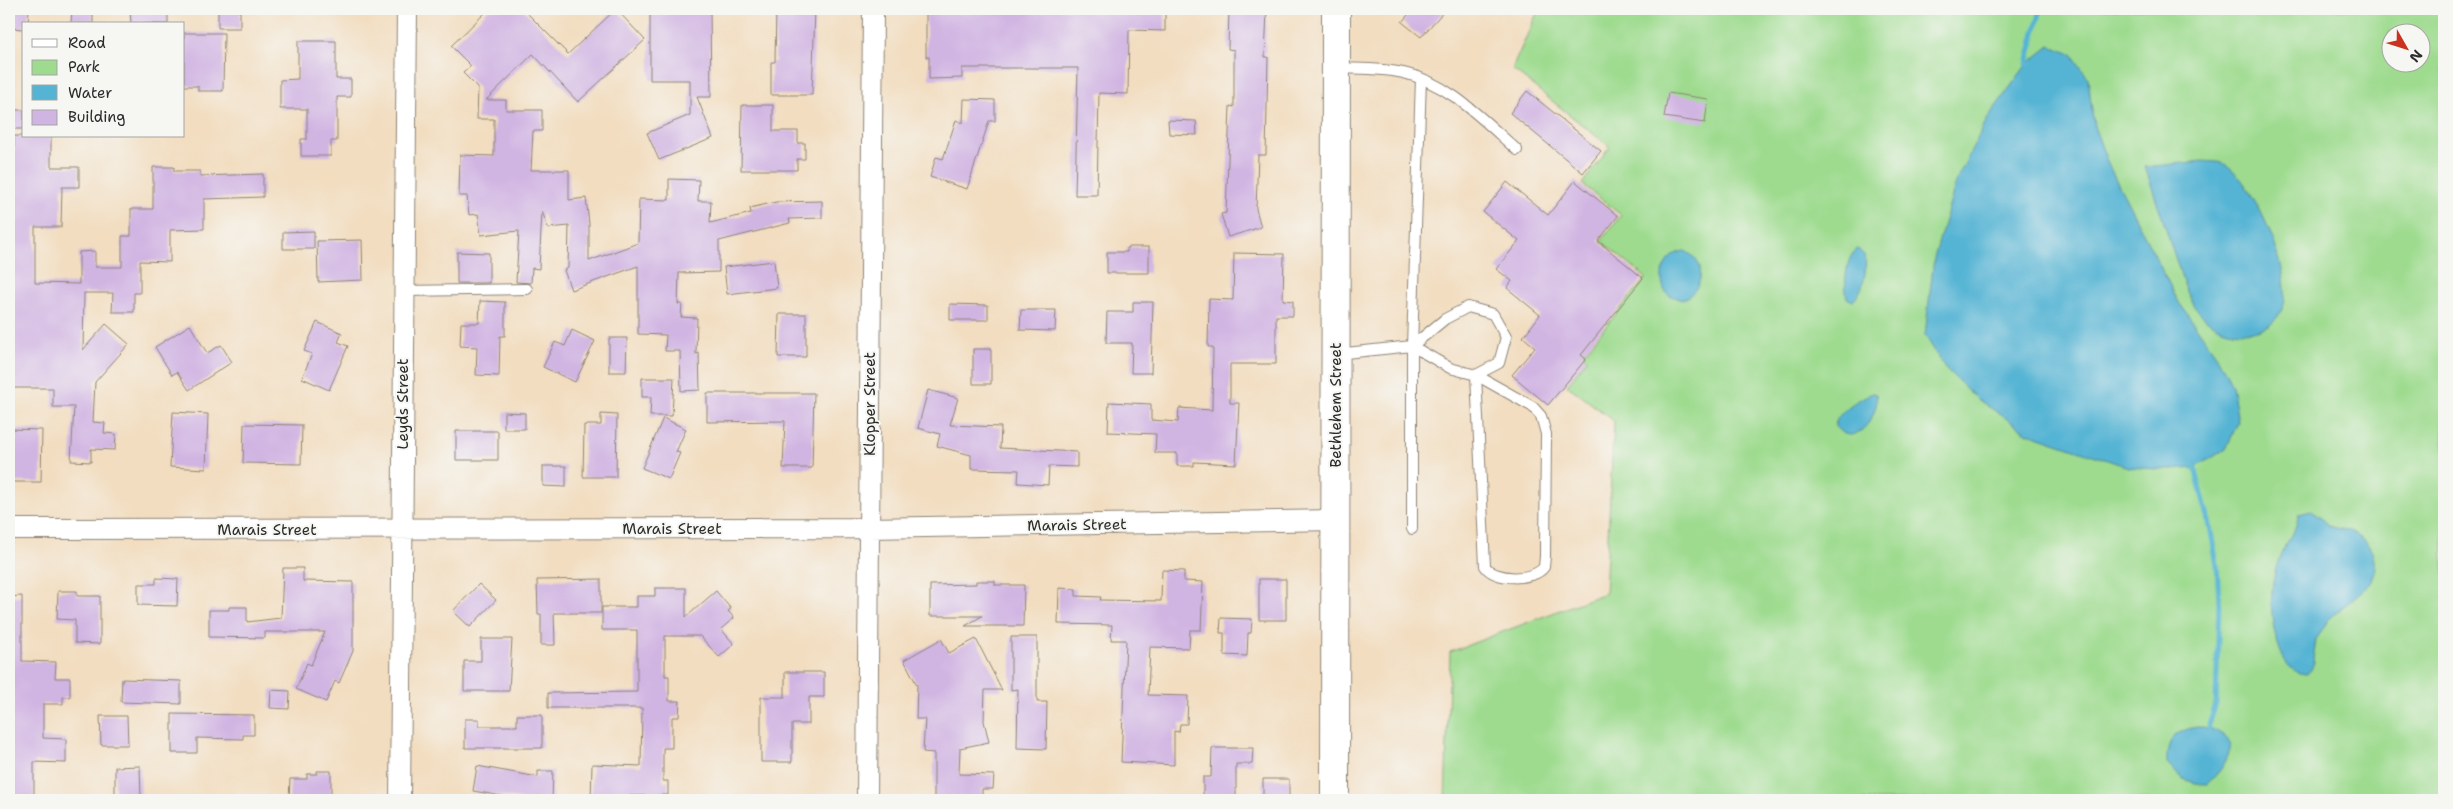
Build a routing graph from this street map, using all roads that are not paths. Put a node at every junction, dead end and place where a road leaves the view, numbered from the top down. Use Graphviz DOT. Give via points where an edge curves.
graph roads {
  1 [pos="407,9"];
  2 [pos="873,9"];
  3 [pos="1336,9"];
  4 [pos="1336,68"];
  5 [pos="1421,79"];
  6 [pos="1517,150"];
  7 [pos="527,289"];
  8 [pos="404,291"];
  9 [pos="1412,346"];
  10 [pos="1336,354"];
  11 [pos="1476,376"];
  12 [pos="1336,520"];
  13 [pos="869,528"];
  14 [pos="9,529"];
  15 [pos="1412,529"];
  16 [pos="402,530"];
  17 [pos="400,800"];
  18 [pos="867,800"];
  19 [pos="1335,800"];
  1 -- 8 [label="street, Leyds Street"];
  2 -- 13 [label="street, Klopper Street"];
  3 -- 4 [label="main road, Bethlehem Street"];
  4 -- 5 [label="lane" via="1404,73"];
  4 -- 10 [label="main road, Bethlehem Street"];
  5 -- 6 [label="lane" via="1435,84 1461,102"];
  5 -- 9 [label="lane"];
  7 -- 8 [label="lane"];
  8 -- 16 [label="street, Leyds Street"];
  9 -- 10 [label="lane"];
  9 -- 11 [label="lane" via="1450,368"];
  9 -- 11 [label="lane" via="1468,306 1494,314 1506,337 1499,362"];
  9 -- 15 [label="lane"];
  10 -- 12 [label="main road, Bethlehem Street"];
  11 -- 11 [label="lane" via="1485,566 1501,577 1536,574 1544,567 1545,556 1546,434 1541,416 1533,407"];
  12 -- 13 [label="street, Marais Street"];
  12 -- 19 [label="main road, Bethlehem Street"];
  13 -- 16 [label="street, Marais Street"];
  13 -- 18 [label="street, Klopper Street"];
  14 -- 16 [label="street, Marais Street"];
  16 -- 17 [label="street, Leyds Street"];
}
